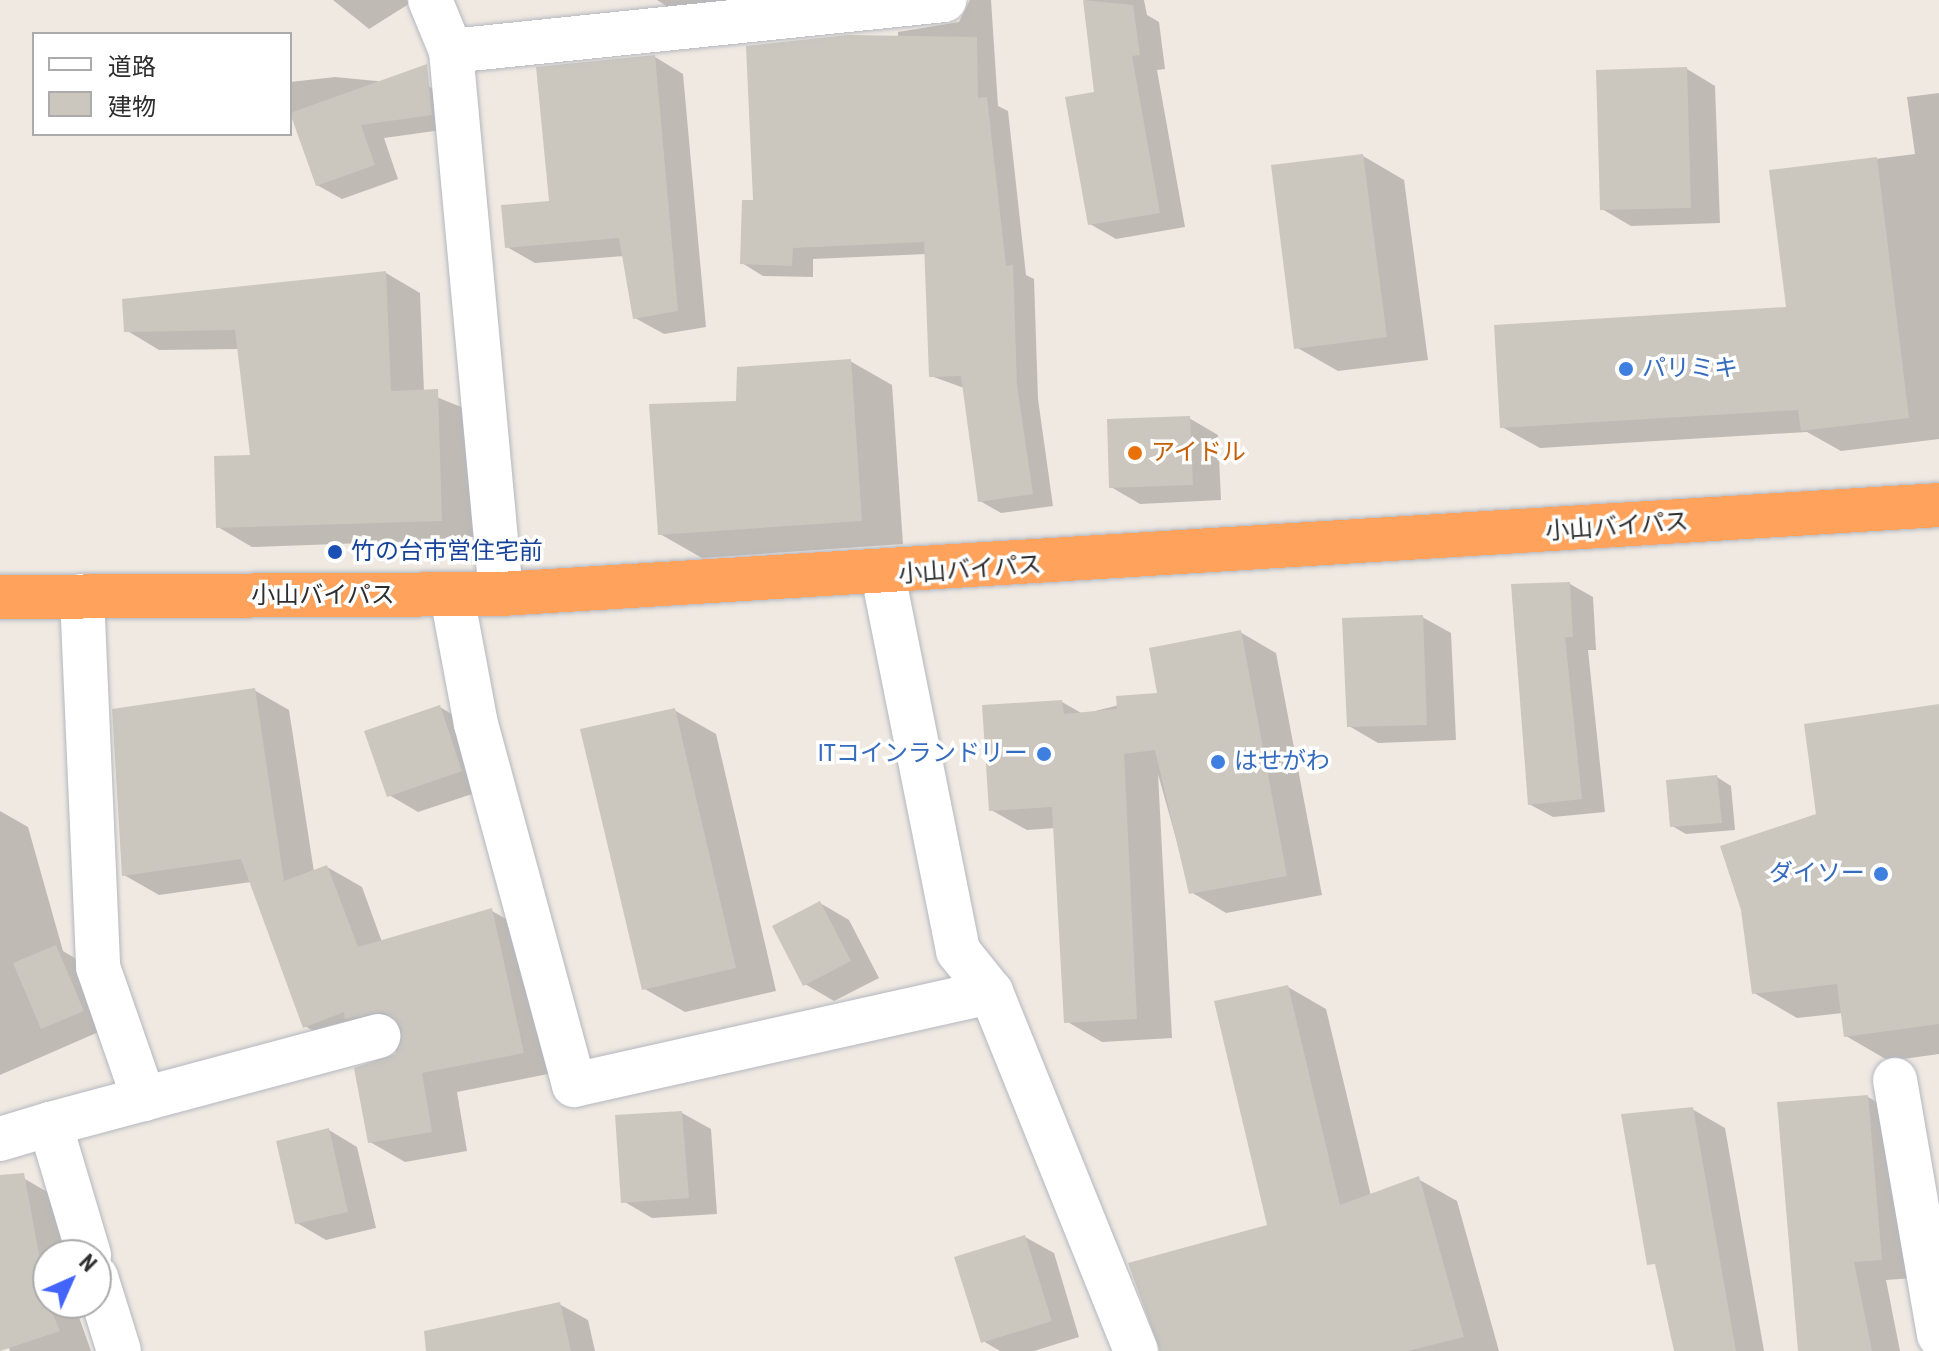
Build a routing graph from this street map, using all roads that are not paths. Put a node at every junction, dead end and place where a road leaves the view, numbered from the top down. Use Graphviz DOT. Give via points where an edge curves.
graph roads {
  1 [pos="430,0"];
  2 [pos="944,0"];
  3 [pos="451,51"];
  4 [pos="1939,505"];
  5 [pos="883,575"];
  6 [pos="501,594"];
  7 [pos="82,596"];
  8 [pos="452,596"];
  9 [pos="0,597"];
  10 [pos="991,992"];
  11 [pos="378,1036"];
  12 [pos="1895,1080"];
  13 [pos="144,1099"];
  14 [pos="50,1124"];
  15 [pos="0,1139"];
  16 [pos="84,1239"];
  17 [pos="109,1319"];
  18 [pos="1939,1335"];
  19 [pos="1132,1350"];
  20 [pos="119,1351"];
  1 -- 3 [label="street"];
  2 -- 3 [label="street"];
  3 -- 6 [label="street"];
  4 -- 5 [label="highway, 小山バイパス"];
  5 -- 6 [label="highway, 小山バイパス"];
  5 -- 10 [label="street" via="958,951"];
  6 -- 8 [label="highway, 小山バイパス"];
  7 -- 8 [label="highway, 小山バイパス"];
  7 -- 9 [label="highway, 小山バイパス"];
  7 -- 13 [label="street" via="98,967"];
  8 -- 10 [label="street" via="476,724 574,1085"];
  10 -- 19 [label="street"];
  11 -- 13 [label="street"];
  12 -- 18 [label="street"];
  13 -- 14 [label="street"];
  14 -- 15 [label="street"];
  14 -- 16 [label="street"];
  17 -- 20 [label="street"];
}
